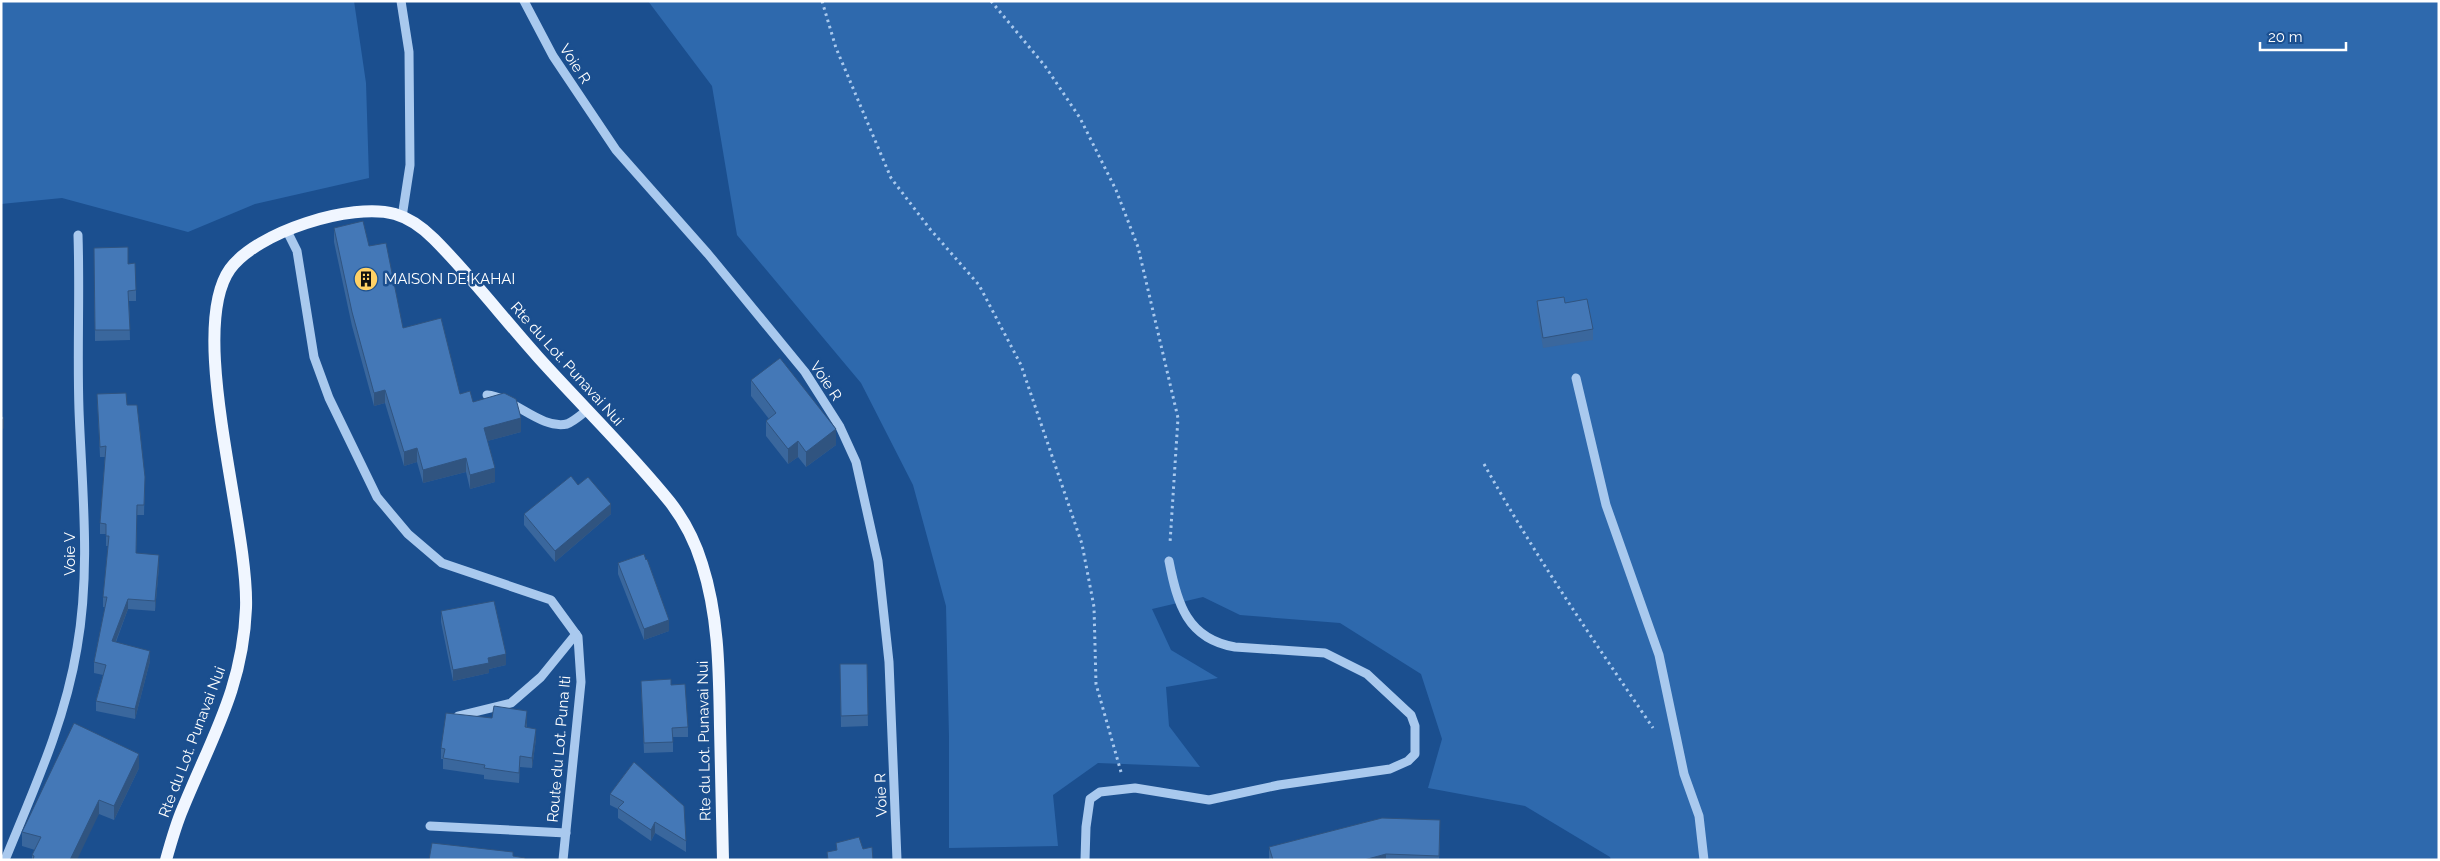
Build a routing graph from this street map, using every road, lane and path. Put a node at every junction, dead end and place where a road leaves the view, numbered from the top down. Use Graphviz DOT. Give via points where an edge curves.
graph roads {
  1 [pos="401,1"];
  2 [pos="524,1"];
  3 [pos="822,1"];
  4 [pos="990,1"];
  5 [pos="402,218"];
  6 [pos="287,231"];
  7 [pos="78,235"];
  8 [pos="1576,378"];
  9 [pos="487,395"];
  10 [pos="586,411"];
  11 [pos="1484,464"];
  12 [pos="1169,560"];
  13 [pos="576,634"];
  14 [pos="458,716"];
  15 [pos="1654,730"];
  16 [pos="1126,789"];
  17 [pos="430,826"];
  18 [pos="566,834"];
  19 [pos="5,860"];
  20 [pos="166,860"];
  21 [pos="563,860"];
  22 [pos="723,860"];
  23 [pos="897,860"];
  24 [pos="1085,860"];
  25 [pos="1704,860"];
  1 -- 5 [label="street" via="409,52 410,165"];
  2 -- 23 [label="street, Voie R" via="553,56 616,150 708,254 805,372 840,427 856,462 878,561 889,662"];
  3 -- 16 [label="path" via="836,48 891,178 979,285 1021,365 1082,544 1094,607 1096,684"];
  4 -- 12 [label="path" via="1045,66 1080,118 1116,190 1138,247 1178,418"];
  5 -- 6 [label="main road, Rte du Lot. Punavai Nui" via="376,211 350,213 323,217"];
  5 -- 10 [label="main road, Rte du Lot. Punavai Nui" via="432,237"];
  6 -- 13 [label="street, Route du Lot. Puna Iti" via="298,251 314,357 332,407 377,497 408,534 442,563 551,600"];
  6 -- 20 [label="main road, Rte du Lot. Punavai Nui" via="243,254 220,286 213,331 245,568 242,656 233,690 183,808"];
  7 -- 19 [label="street, Voie V" via="78,386 85,544 77,648 44,765"];
  8 -- 25 [label="street" via="1606,505 1659,655 1684,774 1699,816"];
  9 -- 10 [label="street" via="500,396 551,424 568,424"];
  10 -- 22 [label="main road, Rte du Lot. Punavai Nui" via="669,501 685,524 703,566 720,660"];
  11 -- 15 [label="path" via="1556,585"];
  12 -- 16 [label="street" via="1181,609 1202,634 1229,646 1325,653 1367,674 1411,715 1415,726 1415,754 1390,769 1279,785 1209,800"];
  13 -- 14 [label="street" via="541,678 511,703"];
  13 -- 18 [label="street, Route du Lot. Puna Iti" via="581,682"];
  16 -- 24 [label="street" via="1100,792 1090,799"];
  17 -- 18 [label="street"];
  18 -- 21 [label="street, Route du Lot. Puna Iti"];
}
